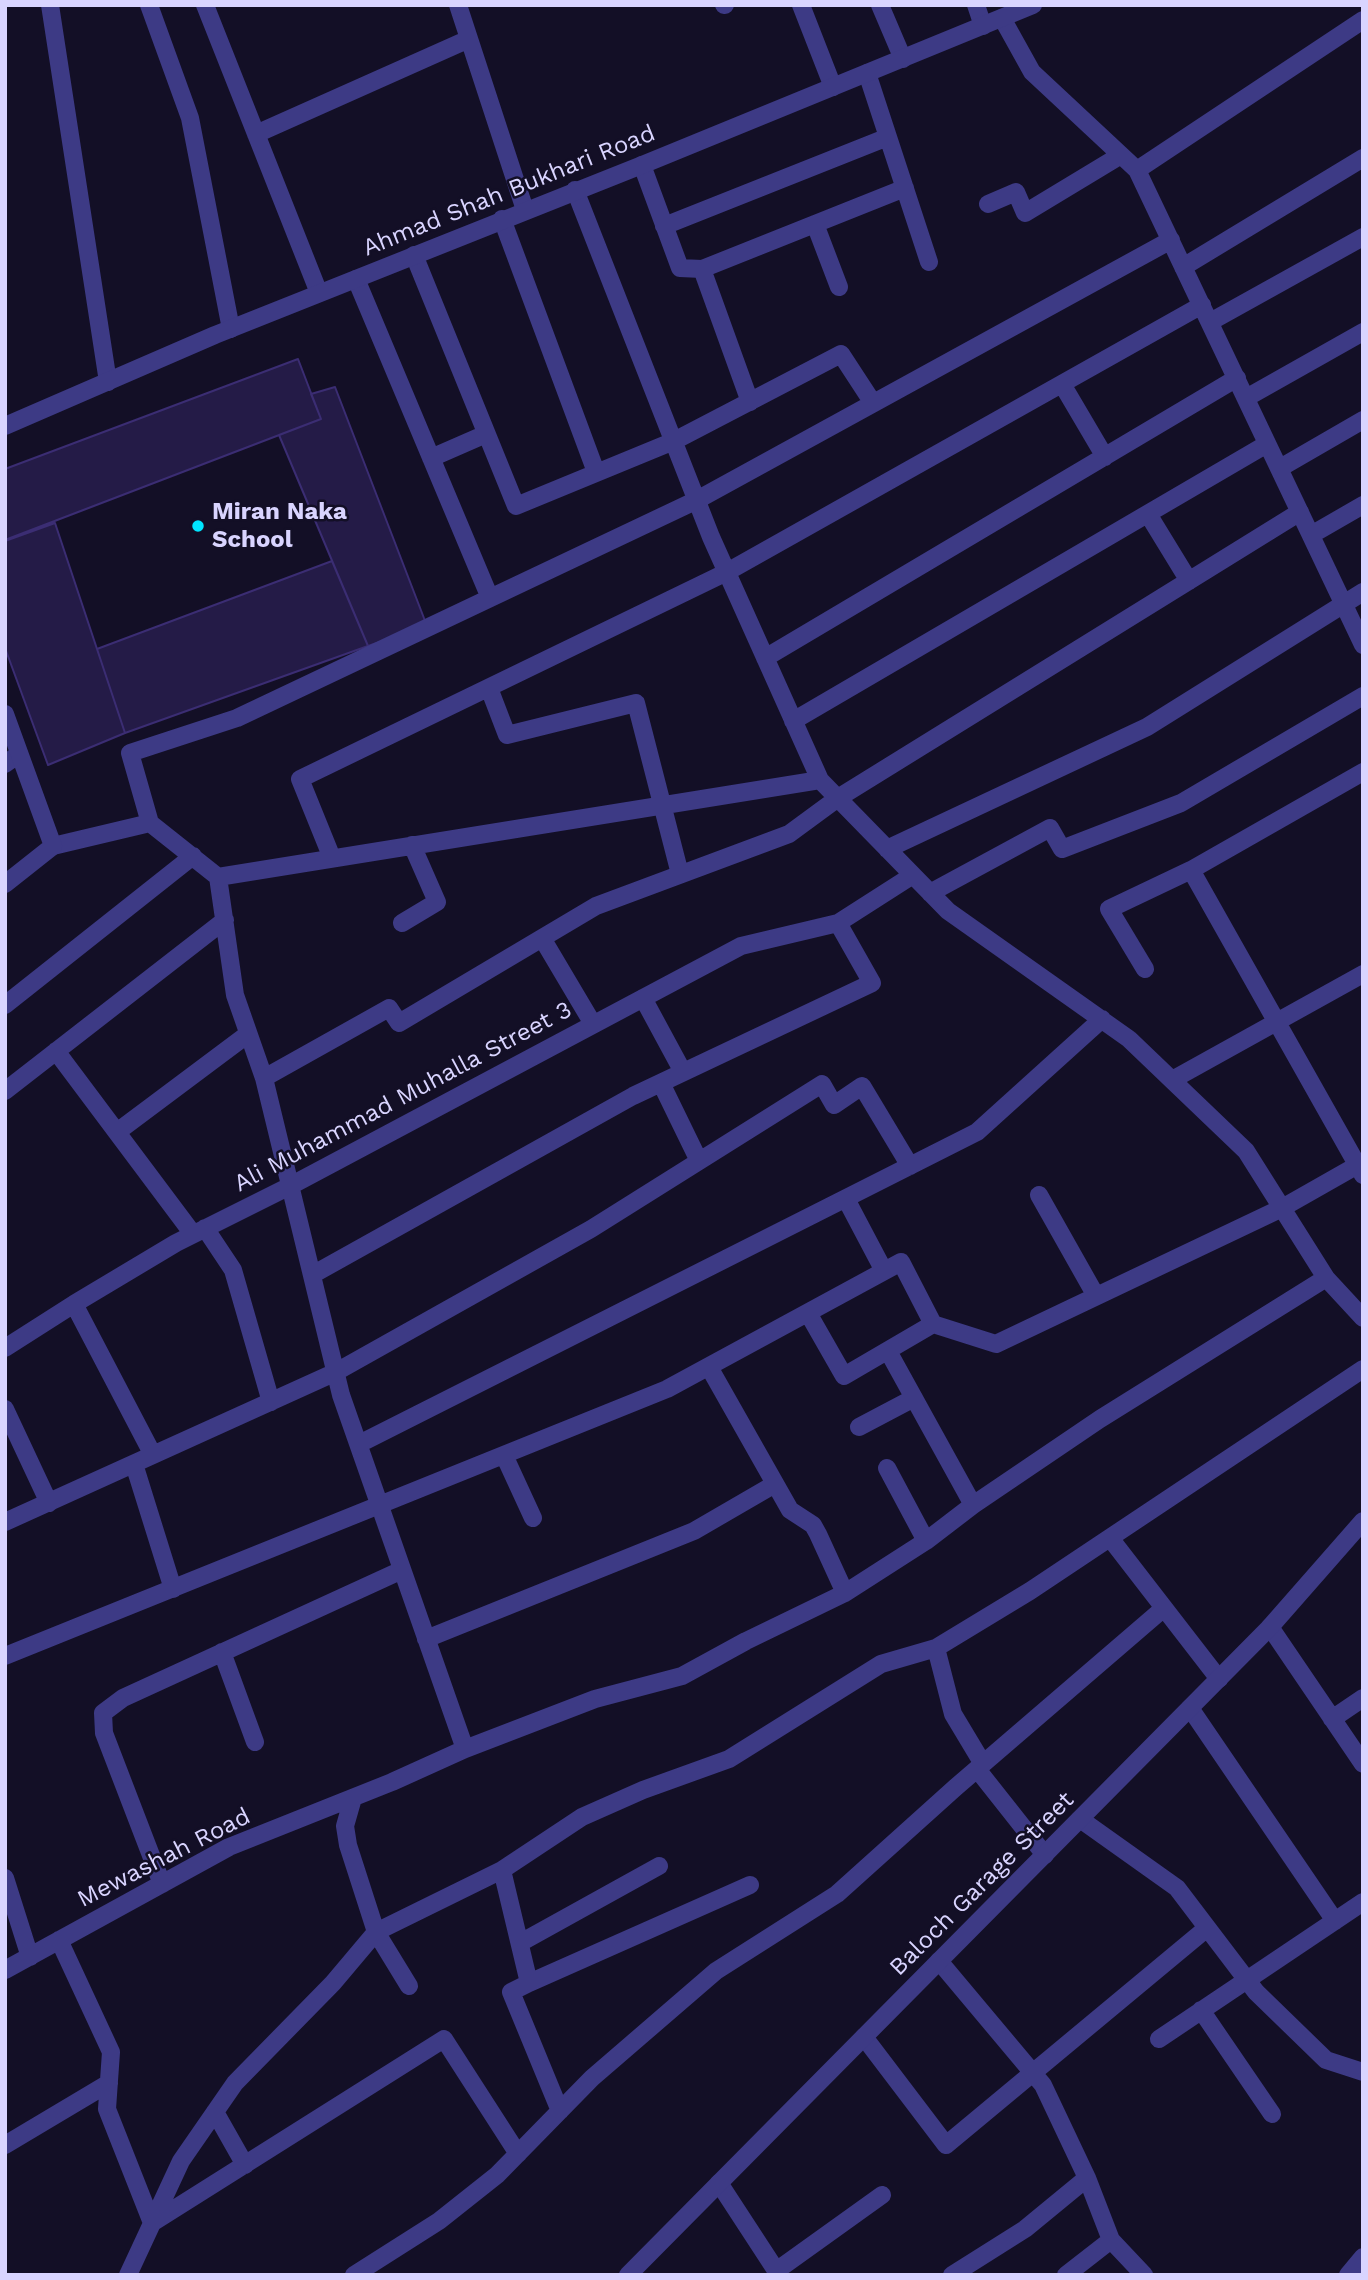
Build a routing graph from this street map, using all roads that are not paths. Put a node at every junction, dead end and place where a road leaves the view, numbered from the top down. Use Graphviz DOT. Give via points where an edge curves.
graph roads {
  1 [pos="50,5"];
  2 [pos="149,5"];
  3 [pos="205,5"];
  4 [pos="458,5"];
  5 [pos="801,5"];
  6 [pos="880,5"];
  7 [pos="976,5"];
  8 [pos="1033,5"];
  9 [pos="1002,19"];
  10 [pos="1363,20"];
  11 [pos="984,26"];
  12 [pos="469,39"];
  13 [pos="903,59"];
  14 [pos="867,73"];
  15 [pos="833,87"];
  16 [pos="256,134"];
  17 [pos="888,137"];
  18 [pos="1121,155"];
  19 [pos="1363,158"];
  20 [pos="642,165"];
  21 [pos="1137,170"];
  22 [pos="905,188"];
  23 [pos="575,190"];
  24 [pos="988,204"];
  25 [pos="524,210"];
  26 [pos="502,219"];
  27 [pos="815,224"];
  28 [pos="664,226"];
  29 [pos="1363,237"];
  30 [pos="1171,240"];
  31 [pos="414,255"];
  32 [pos="929,262"];
  33 [pos="1183,267"];
  34 [pos="702,269"];
  35 [pos="356,278"];
  36 [pos="839,287"];
  37 [pos="319,293"];
  38 [pos="1202,306"];
  39 [pos="1210,322"];
  40 [pos="231,329"];
  41 [pos="1363,332"];
  42 [pos="1237,378"];
  43 [pos="108,382"];
  44 [pos="1062,384"];
  45 [pos="1246,398"];
  46 [pos="750,402"];
  47 [pos="873,403"];
  48 [pos="1363,420"];
  49 [pos="5,426"];
  50 [pos="486,434"];
  51 [pos="674,442"];
  52 [pos="1267,444"];
  53 [pos="1105,457"];
  54 [pos="431,458"];
  55 [pos="1280,468"];
  56 [pos="596,472"];
  57 [pos="697,500"];
  58 [pos="1363,505"];
  59 [pos="1300,513"];
  60 [pos="1148,514"];
  61 [pos="1311,536"];
  62 [pos="727,572"];
  63 [pos="1189,581"];
  64 [pos="1363,592"];
  65 [pos="490,598"];
  66 [pos="1343,604"];
  67 [pos="1363,645"];
  68 [pos="765,657"];
  69 [pos="489,688"];
  70 [pos="1363,696"];
  71 [pos="5,714"];
  72 [pos="793,721"];
  73 [pos="12,759"];
  74 [pos="1363,772"];
  75 [pos="820,780"];
  76 [pos="838,798"];
  77 [pos="663,805"];
  78 [pos="150,823"];
  79 [pos="412,845"];
  80 [pos="53,846"];
  81 [pos="887,849"];
  82 [pos="193,856"];
  83 [pos="332,858"];
  84 [pos="1191,870"];
  85 [pos="680,874"];
  86 [pos="913,875"];
  87 [pos="218,877"];
  88 [pos="5,884"];
  89 [pos="930,893"];
  90 [pos="225,920"];
  91 [pos="401,923"];
  92 [pos="838,923"];
  93 [pos="542,937"];
  94 [pos="1145,969"];
  95 [pos="1363,974"];
  96 [pos="643,998"];
  97 [pos="5,1004"];
  98 [pos="1102,1019"];
  99 [pos="1276,1022"];
  100 [pos="593,1024"];
  101 [pos="248,1034"];
  102 [pos="56,1051"];
  103 [pos="683,1072"];
  104 [pos="264,1078"];
  105 [pos="1172,1080"];
  106 [pos="660,1083"];
  107 [pos="5,1091"];
  108 [pos="117,1132"];
  109 [pos="699,1161"];
  110 [pos="910,1166"];
  111 [pos="1361,1168"];
  112 [pos="290,1186"];
  113 [pos="1039,1195"];
  114 [pos="846,1199"];
  115 [pos="1282,1208"];
  116 [pos="199,1231"];
  117 [pos="884,1271"];
  118 [pos="313,1275"];
  119 [pos="1326,1278"];
  120 [pos="1096,1296"];
  121 [pos="74,1304"];
  122 [pos="808,1312"];
  123 [pos="1363,1318"];
  124 [pos="933,1324"];
  125 [pos="5,1348"];
  126 [pos="888,1351"];
  127 [pos="709,1367"];
  128 [pos="1363,1369"];
  129 [pos="336,1372"];
  130 [pos="914,1398"];
  131 [pos="271,1402"];
  132 [pos="5,1409"];
  133 [pos="859,1427"];
  134 [pos="359,1444"];
  135 [pos="153,1455"];
  136 [pos="504,1455"];
  137 [pos="134,1464"];
  138 [pos="887,1468"];
  139 [pos="775,1484"];
  140 [pos="49,1503"];
  141 [pos="973,1505"];
  142 [pos="380,1506"];
  143 [pos="533,1518"];
  144 [pos="1363,1521"];
  145 [pos="5,1522"];
  146 [pos="1110,1538"];
  147 [pos="926,1541"];
  148 [pos="402,1570"];
  149 [pos="173,1589"];
  150 [pos="845,1594"];
  151 [pos="1164,1608"];
  152 [pos="1270,1627"];
  153 [pos="426,1639"];
  154 [pos="936,1648"];
  155 [pos="222,1652"];
  156 [pos="5,1656"];
  157 [pos="1219,1679"];
  158 [pos="1363,1698"];
  159 [pos="1190,1708"];
  160 [pos="1332,1719"];
  161 [pos="255,1742"];
  162 [pos="466,1749"];
  163 [pos="1363,1765"];
  164 [pos="980,1766"];
  165 [pos="353,1798"];
  166 [pos="1080,1819"];
  167 [pos="1045,1855"];
  168 [pos="659,1866"];
  169 [pos="502,1870"];
  170 [pos="5,1878"];
  171 [pos="162,1884"];
  172 [pos="750,1885"];
  173 [pos="1363,1902"];
  174 [pos="1335,1921"];
  175 [pos="1207,1928"];
  176 [pos="376,1932"];
  177 [pos="60,1940"];
  178 [pos="520,1943"];
  179 [pos="30,1956"];
  180 [pos="939,1961"];
  181 [pos="5,1970"];
  182 [pos="1247,1979"];
  183 [pos="530,1983"];
  184 [pos="410,1986"];
  185 [pos="1201,2010"];
  186 [pos="864,2037"];
  187 [pos="1159,2039"];
  188 [pos="1363,2072"];
  189 [pos="1033,2073"];
  190 [pos="109,2083"];
  191 [pos="560,2111"];
  192 [pos="215,2112"];
  193 [pos="1272,2114"];
  194 [pos="5,2146"];
  195 [pos="518,2154"];
  196 [pos="245,2165"];
  197 [pos="1087,2178"];
  198 [pos="719,2183"];
  199 [pos="882,2194"];
  200 [pos="152,2223"];
  201 [pos="1111,2240"];
  202 [pos="1363,2257"];
  203 [pos="778,2273"];
  204 [pos="128,2275"];
  205 [pos="354,2275"];
  206 [pos="628,2275"];
  207 [pos="952,2275"];
  208 [pos="1066,2275"];
  209 [pos="1144,2275"];
  210 [pos="1348,2275"];
  1 -- 43 [label="street"];
  2 -- 40 [label="street" via="190,118"];
  3 -- 16 [label="street"];
  4 -- 12 [label="street"];
  5 -- 15 [label="street"];
  6 -- 13 [label="street"];
  7 -- 11 [label="street"];
  8 -- 9 [label="street, Ahmad Shah Bukhari Road"];
  9 -- 11 [label="street, Ahmad Shah Bukhari Road"];
  9 -- 18 [label="street" via="1032,72"];
  10 -- 21 [label="street"];
  11 -- 13 [label="street, Ahmad Shah Bukhari Road"];
  12 -- 16 [label="street"];
  12 -- 25 [label="street"];
  13 -- 14 [label="street, Ahmad Shah Bukhari Road"];
  14 -- 15 [label="street, Ahmad Shah Bukhari Road"];
  14 -- 17 [label="street"];
  15 -- 20 [label="street, Ahmad Shah Bukhari Road"];
  16 -- 37 [label="street"];
  17 -- 22 [label="street"];
  17 -- 28 [label="street"];
  18 -- 21 [label="street"];
  18 -- 24 [label="street" via="1026,213 1016,192"];
  19 -- 33 [label="street"];
  20 -- 23 [label="street, Ahmad Shah Bukhari Road"];
  20 -- 28 [label="street"];
  21 -- 30 [label="street"];
  22 -- 27 [label="street"];
  22 -- 32 [label="street"];
  23 -- 25 [label="street, Ahmad Shah Bukhari Road"];
  23 -- 51 [label="street"];
  25 -- 26 [label="street, Ahmad Shah Bukhari Road"];
  26 -- 31 [label="street, Ahmad Shah Bukhari Road"];
  26 -- 56 [label="street"];
  27 -- 34 [label="street"];
  27 -- 36 [label="street"];
  28 -- 34 [label="street" via="680,268"];
  29 -- 39 [label="street"];
  30 -- 33 [label="street"];
  30 -- 47 [label="street"];
  31 -- 35 [label="street, Ahmad Shah Bukhari Road"];
  31 -- 50 [label="street"];
  33 -- 38 [label="street"];
  34 -- 46 [label="street"];
  35 -- 37 [label="street, Ahmad Shah Bukhari Road"];
  35 -- 54 [label="street"];
  37 -- 40 [label="street, Ahmad Shah Bukhari Road"];
  38 -- 39 [label="street"];
  38 -- 44 [label="street"];
  39 -- 42 [label="street"];
  40 -- 43 [label="street, Ahmad Shah Bukhari Road"];
  41 -- 45 [label="street"];
  42 -- 45 [label="street"];
  42 -- 53 [label="street"];
  43 -- 49 [label="street, Ahmad Shah Bukhari Road"];
  44 -- 53 [label="street"];
  44 -- 62 [label="street"];
  45 -- 52 [label="street"];
  46 -- 47 [label="street" via="841,354"];
  46 -- 51 [label="street"];
  47 -- 57 [label="street"];
  48 -- 55 [label="street"];
  50 -- 54 [label="street"];
  50 -- 56 [label="street" via="516,506"];
  51 -- 56 [label="street"];
  51 -- 57 [label="street"];
  52 -- 55 [label="street"];
  52 -- 60 [label="street"];
  53 -- 68 [label="street"];
  54 -- 65 [label="street"];
  55 -- 59 [label="street"];
  57 -- 62 [label="street"];
  57 -- 65 [label="street"];
  58 -- 61 [label="street"];
  59 -- 61 [label="street"];
  59 -- 63 [label="street"];
  60 -- 63 [label="street"];
  60 -- 72 [label="street"];
  61 -- 66 [label="street"];
  62 -- 68 [label="street"];
  62 -- 69 [label="street"];
  63 -- 76 [label="street"];
  64 -- 66 [label="street"];
  65 -- 78 [label="street" via="237,718 130,753"];
  66 -- 67 [label="street"];
  66 -- 81 [label="street" via="1147,727"];
  68 -- 72 [label="street"];
  69 -- 77 [label="street" via="506,735 636,703"];
  69 -- 83 [label="street" via="300,779"];
  70 -- 89 [label="street" via="1181,803 1062,849 1050,828"];
  71 -- 73 [label="street"];
  72 -- 75 [label="street"];
  73 -- 80 [label="street"];
  74 -- 84 [label="street"];
  75 -- 76 [label="street"];
  75 -- 77 [label="street"];
  76 -- 81 [label="street"];
  76 -- 85 [label="street" via="789,834"];
  77 -- 79 [label="street"];
  77 -- 85 [label="street"];
  78 -- 80 [label="street"];
  78 -- 82 [label="street"];
  79 -- 83 [label="street"];
  79 -- 91 [label="street" via="437,902"];
  80 -- 88 [label="street"];
  81 -- 86 [label="street"];
  82 -- 87 [label="street"];
  82 -- 97 [label="street"];
  83 -- 87 [label="street"];
  84 -- 94 [label="street" via="1109,909"];
  84 -- 99 [label="street"];
  85 -- 93 [label="street" via="596,906"];
  86 -- 89 [label="street"];
  86 -- 92 [label="street, Ali Muhammad Muhalla Street 3"];
  87 -- 90 [label="street"];
  89 -- 98 [label="street" via="948,911"];
  90 -- 101 [label="street" via="235,995"];
  90 -- 102 [label="street"];
  92 -- 96 [label="street, Ali Muhammad Muhalla Street 3" via="741,946"];
  92 -- 103 [label="street" via="872,983"];
  93 -- 100 [label="street"];
  93 -- 104 [label="street" via="399,1023 389,1008"];
  95 -- 99 [label="street"];
  96 -- 100 [label="street, Ali Muhammad Muhalla Street 3"];
  96 -- 103 [label="street"];
  98 -- 105 [label="street"];
  98 -- 110 [label="street" via="977,1132"];
  99 -- 105 [label="street"];
  99 -- 111 [label="street"];
  100 -- 112 [label="street, Ali Muhammad Muhalla Street 3"];
  101 -- 104 [label="street"];
  101 -- 108 [label="street"];
  102 -- 107 [label="street"];
  102 -- 108 [label="street"];
  103 -- 106 [label="street"];
  104 -- 112 [label="street"];
  105 -- 115 [label="street" via="1247,1151"];
  106 -- 109 [label="street"];
  106 -- 118 [label="street"];
  108 -- 116 [label="street"];
  109 -- 110 [label="street" via="822,1084 834,1105 862,1086"];
  109 -- 129 [label="street" via="591,1230"];
  110 -- 114 [label="street"];
  111 -- 115 [label="street"];
  112 -- 116 [label="street, Ali Muhammad Muhalla Street 3"];
  112 -- 118 [label="street"];
  113 -- 120 [label="street"];
  114 -- 117 [label="street"];
  114 -- 134 [label="street"];
  115 -- 119 [label="street"];
  115 -- 120 [label="street"];
  116 -- 121 [label="street, Ali Muhammad Muhalla Street 3"];
  116 -- 131 [label="street" via="233,1270"];
  117 -- 122 [label="street"];
  117 -- 124 [label="street" via="901,1262"];
  118 -- 129 [label="street"];
  119 -- 123 [label="street"];
  119 -- 141 [label="street, Mewashah Road" via="1100,1419"];
  120 -- 124 [label="street" via="996,1344"];
  121 -- 125 [label="street, Ali Muhammad Muhalla Street 3"];
  121 -- 135 [label="street"];
  122 -- 126 [label="street" via="844,1376"];
  122 -- 127 [label="street"];
  124 -- 126 [label="street"];
  126 -- 130 [label="street"];
  127 -- 136 [label="street" via="667,1389"];
  127 -- 139 [label="street"];
  128 -- 146 [label="street"];
  129 -- 131 [label="street"];
  129 -- 134 [label="street"];
  130 -- 133 [label="street"];
  130 -- 141 [label="street"];
  131 -- 135 [label="street"];
  132 -- 140 [label="street"];
  134 -- 142 [label="street"];
  135 -- 137 [label="street"];
  136 -- 142 [label="street"];
  136 -- 143 [label="street"];
  137 -- 140 [label="street"];
  137 -- 149 [label="street"];
  138 -- 147 [label="street"];
  139 -- 150 [label="street" via="790,1510 813,1525"];
  139 -- 153 [label="street" via="694,1531"];
  140 -- 145 [label="street"];
  141 -- 147 [label="street, Mewashah Road"];
  142 -- 148 [label="street"];
  142 -- 149 [label="street"];
  144 -- 152 [label="street, Baloch Garage Street"];
  146 -- 151 [label="street"];
  146 -- 154 [label="street"];
  147 -- 150 [label="street, Mewashah Road"];
  148 -- 153 [label="street"];
  148 -- 155 [label="street"];
  149 -- 156 [label="street"];
  150 -- 162 [label="street, Mewashah Road" via="682,1676 595,1699"];
  151 -- 157 [label="street"];
  151 -- 164 [label="street"];
  152 -- 157 [label="street, Baloch Garage Street"];
  152 -- 160 [label="street"];
  153 -- 162 [label="street"];
  154 -- 164 [label="street" via="953,1714"];
  154 -- 169 [label="street" via="881,1664 729,1759 582,1817"];
  155 -- 161 [label="street"];
  155 -- 171 [label="street" via="123,1698 103,1713 104,1733"];
  157 -- 159 [label="street, Baloch Garage Street"];
  158 -- 160 [label="street"];
  159 -- 166 [label="street, Baloch Garage Street"];
  159 -- 174 [label="street"];
  160 -- 163 [label="street"];
  162 -- 165 [label="street, Mewashah Road"];
  164 -- 167 [label="street"];
  164 -- 191 [label="street" via="836,1894 716,1971"];
  165 -- 171 [label="street, Mewashah Road" via="229,1847"];
  165 -- 176 [label="street" via="345,1826 348,1845"];
  166 -- 167 [label="street, Baloch Garage Street"];
  166 -- 175 [label="street" via="1177,1888"];
  167 -- 180 [label="street, Baloch Garage Street"];
  168 -- 178 [label="street"];
  169 -- 176 [label="street"];
  169 -- 178 [label="street"];
  170 -- 179 [label="street"];
  171 -- 177 [label="street, Mewashah Road"];
  172 -- 183 [label="street"];
  173 -- 174 [label="street"];
  174 -- 182 [label="street"];
  175 -- 182 [label="street"];
  175 -- 189 [label="street"];
  176 -- 184 [label="street"];
  176 -- 192 [label="street" via="235,2083"];
  177 -- 179 [label="street, Mewashah Road"];
  177 -- 190 [label="street" via="111,2052"];
  178 -- 183 [label="street"];
  179 -- 181 [label="street, Mewashah Road"];
  180 -- 186 [label="street, Baloch Garage Street"];
  180 -- 189 [label="street"];
  182 -- 185 [label="street"];
  182 -- 188 [label="street" via="1326,2060"];
  183 -- 191 [label="street" via="511,1992"];
  185 -- 187 [label="street"];
  185 -- 193 [label="street"];
  186 -- 189 [label="street" via="946,2145"];
  186 -- 198 [label="street, Baloch Garage Street"];
  189 -- 197 [label="street"];
  190 -- 194 [label="street"];
  190 -- 200 [label="street" via="107,2109"];
  191 -- 195 [label="street"];
  192 -- 196 [label="street"];
  192 -- 200 [label="street" via="181,2161"];
  195 -- 196 [label="street" via="444,2039"];
  195 -- 205 [label="street" via="439,2221"];
  196 -- 200 [label="street"];
  197 -- 201 [label="street"];
  197 -- 207 [label="street" via="1025,2230"];
  198 -- 203 [label="street"];
  198 -- 206 [label="street, Baloch Garage Street"];
  199 -- 203 [label="street"];
  200 -- 204 [label="street"];
  201 -- 208 [label="street"];
  201 -- 209 [label="street"];
  202 -- 210 [label="street"];
}
